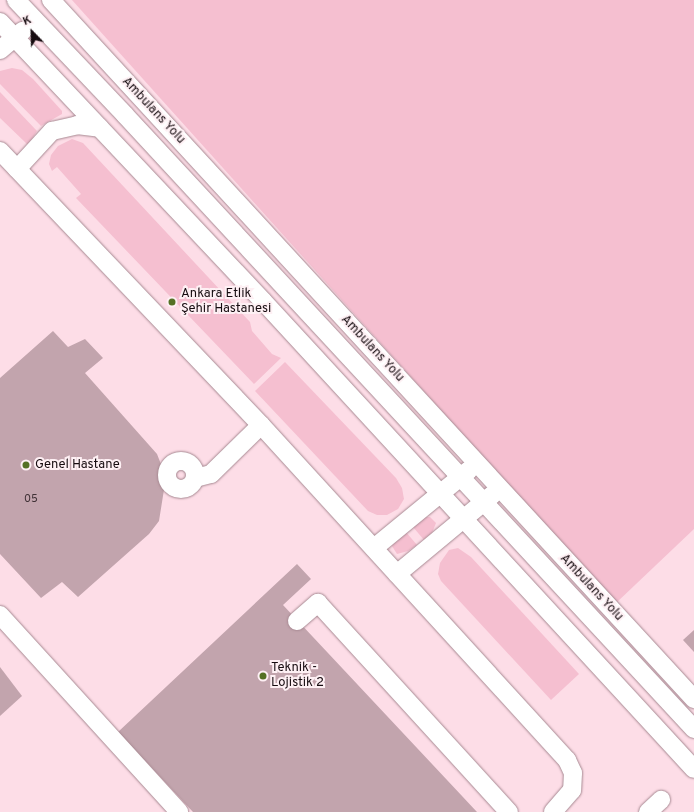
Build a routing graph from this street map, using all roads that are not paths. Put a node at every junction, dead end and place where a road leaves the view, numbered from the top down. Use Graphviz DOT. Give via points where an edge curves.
graph roads {
  1 [pos="16,0"];
  2 [pos="52,2"];
  3 [pos="34,20"];
  4 [pos="0,22"];
  5 [pos="16,38"];
  6 [pos="0,50"];
  7 [pos="100,128"];
  8 [pos="0,151"];
  9 [pos="17,169"];
  10 [pos="261,425"];
  11 [pos="477,463"];
  12 [pos="461,477"];
  13 [pos="195,478"];
  14 [pos="500,490"];
  15 [pos="440,494"];
  16 [pos="482,500"];
  17 [pos="462,518"];
  18 [pos="374,548"];
  19 [pos="397,574"];
  20 [pos="0,615"];
  21 [pos="297,621"];
  22 [pos="694,699"];
  23 [pos="694,730"];
  24 [pos="694,769"];
  25 [pos="179,812"];
  26 [pos="509,812"];
  27 [pos="553,812"];
  1 -- 3 [label="lane"];
  2 -- 3 [label="lane"];
  2 -- 11 [label="lane, Ambulans Yolu"];
  3 -- 5 [label="lane"];
  3 -- 12 [label="lane"];
  4 -- 5 [label="lane"];
  5 -- 6 [label="lane"];
  5 -- 7 [label="lane"];
  7 -- 9 [label="lane" via="77,125 52,131"];
  7 -- 15 [label="lane"];
  8 -- 9 [label="lane"];
  9 -- 10 [label="lane"];
  10 -- 13 [label="lane" via="211,474"];
  10 -- 18 [label="lane"];
  11 -- 12 [label="lane"];
  11 -- 14 [label="lane, Ambulans Yolu"];
  12 -- 15 [label="lane"];
  12 -- 16 [label="lane"];
  14 -- 16 [label="lane"];
  14 -- 22 [label="lane, Ambulans Yolu"];
  15 -- 17 [label="lane"];
  15 -- 18 [label="lane"];
  16 -- 17 [label="lane"];
  16 -- 23 [label="lane"];
  17 -- 19 [label="lane"];
  17 -- 24 [label="lane"];
  18 -- 19 [label="lane"];
  19 -- 27 [label="lane" via="567,760 573,773 572,790"];
  20 -- 25 [label="lane"];
  21 -- 26 [label="lane" via="318,603"];
}
